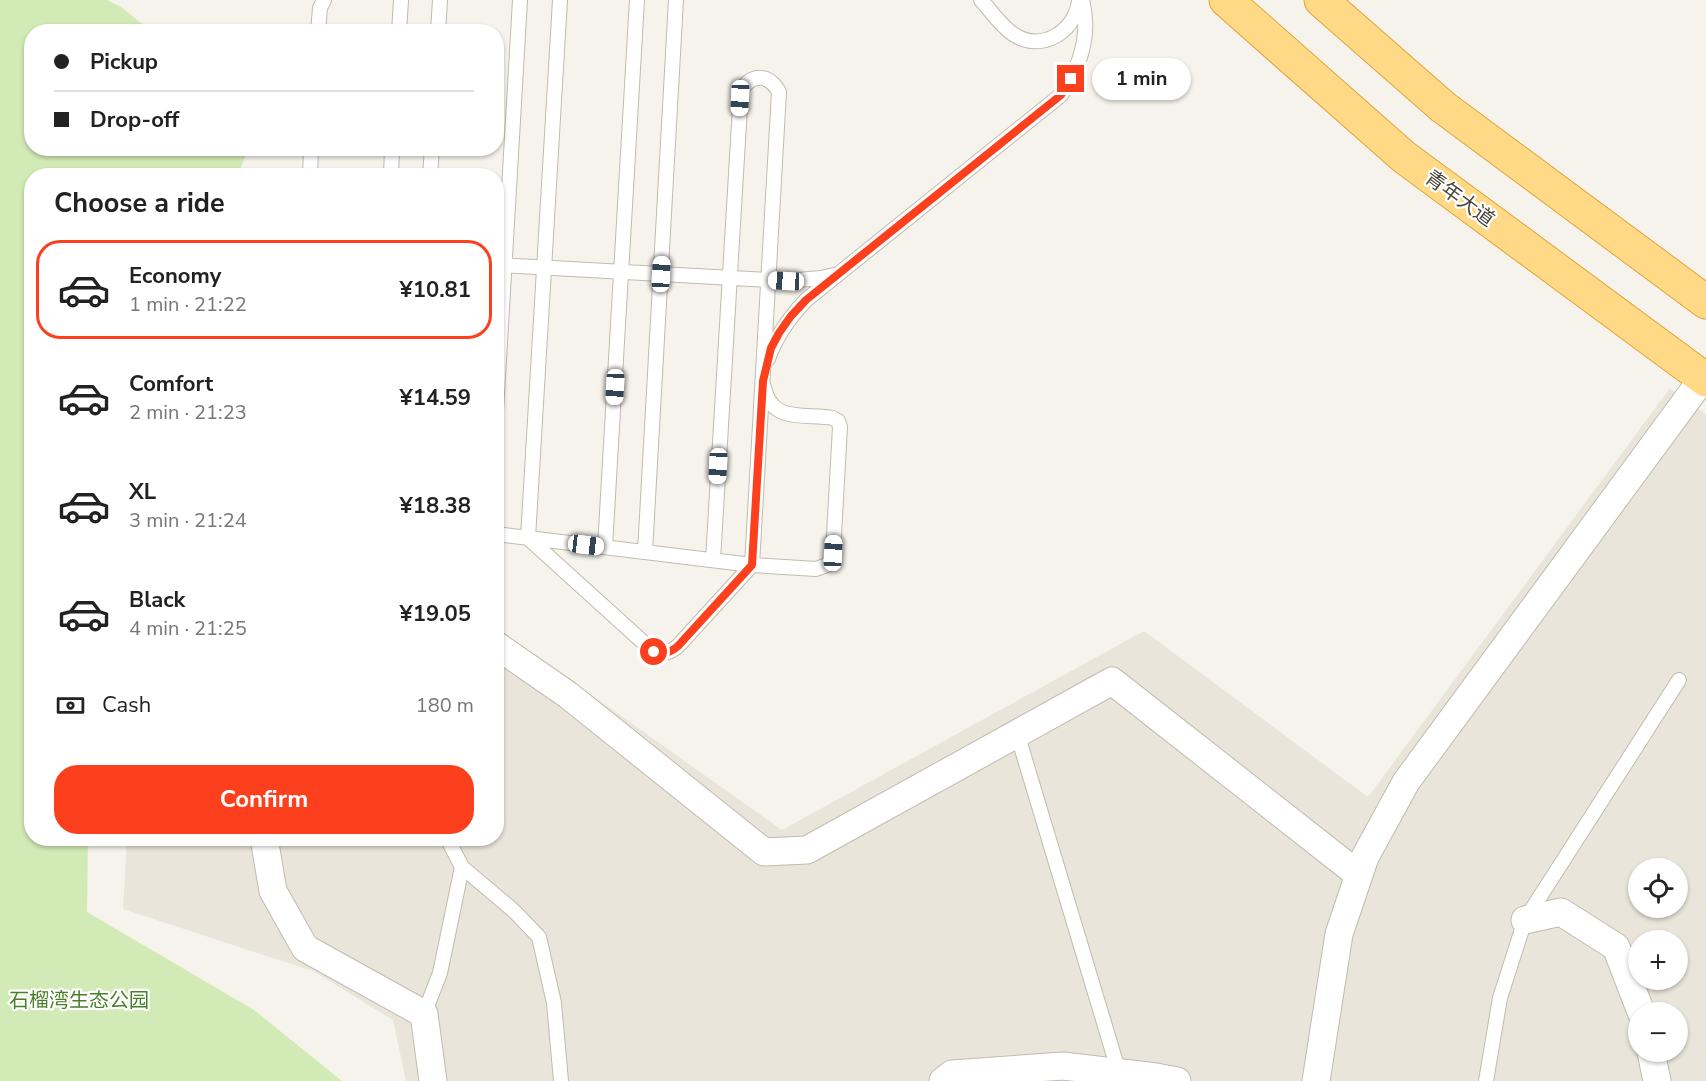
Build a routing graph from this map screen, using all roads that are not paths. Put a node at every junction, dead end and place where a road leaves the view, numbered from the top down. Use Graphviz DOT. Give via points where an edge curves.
graph roads {
  1 [pos="324,0"];
  2 [pos="401,0"];
  3 [pos="440,0"];
  4 [pos="520,0"];
  5 [pos="560,0"];
  6 [pos="637,0"];
  7 [pos="676,0"];
  8 [pos="981,0"];
  9 [pos="1080,0"];
  10 [pos="1226,0"];
  11 [pos="1321,0"];
  12 [pos="319,24"];
  13 [pos="400,24"];
  14 [pos="438,24"];
  15 [pos="504,223"];
  16 [pos="504,265"];
  17 [pos="544,267"];
  18 [pos="621,272"];
  19 [pos="661,274"];
  20 [pos="839,274"];
  21 [pos="729,278"];
  22 [pos="769,280"];
  23 [pos="1706,302"];
  24 [pos="1705,379"];
  25 [pos="763,381"];
  26 [pos="504,535"];
  27 [pos="528,538"];
  28 [pos="605,548"];
  29 [pos="645,552"];
  30 [pos="713,560"];
  31 [pos="752,565"];
  32 [pos="504,651"];
  33 [pos="1679,680"];
  34 [pos="1017,734"];
  35 [pos="265,846"];
  36 [pos="451,846"];
  37 [pos="462,867"];
  38 [pos="1359,875"];
  39 [pos="1525,920"];
  40 [pos="1637,1002"];
  41 [pos="424,1014"];
  42 [pos="1654,1062"];
  43 [pos="1120,1077"];
  44 [pos="433,1081"];
  45 [pos="561,1081"];
  46 [pos="943,1081"];
  47 [pos="1177,1081"];
  48 [pos="1316,1081"];
  49 [pos="1486,1081"];
  50 [pos="1657,1081"];
  1 -- 12 [label="lane"];
  2 -- 13 [label="lane"];
  3 -- 14 [label="lane"];
  4 -- 15 [label="lane"];
  5 -- 17 [label="lane"];
  6 -- 18 [label="lane"];
  7 -- 19 [label="lane"];
  8 -- 9 [label="lane" via="1014,35 1036,41 1047,40 1067,28"];
  9 -- 20 [label="lane" via="1084,43 1079,62 1061,95"];
  10 -- 24 [label="highway, 青年大道" via="1404,157"];
  11 -- 23 [label="highway" via="1443,107"];
  16 -- 17 [label="lane"];
  17 -- 18 [label="lane"];
  17 -- 27 [label="lane"];
  18 -- 19 [label="lane"];
  18 -- 28 [label="lane"];
  19 -- 21 [label="lane"];
  19 -- 29 [label="lane"];
  20 -- 22 [label="lane"];
  20 -- 25 [label="lane" via="791,316 771,348"];
  21 -- 22 [label="lane"];
  21 -- 22 [label="lane" via="741,90 752,79 760,78 775,85 779,92"];
  21 -- 30 [label="lane"];
  22 -- 25 [label="lane"];
  24 -- 38 [label="street" via="1406,782"];
  25 -- 31 [label="lane"];
  25 -- 31 [label="lane" via="774,408 790,415 838,421 837,487 833,553 827,565 816,569"];
  26 -- 27 [label="lane"];
  27 -- 28 [label="lane"];
  27 -- 31 [label="lane" via="647,647 663,654 678,646"];
  28 -- 29 [label="lane"];
  29 -- 30 [label="lane"];
  30 -- 31 [label="lane"];
  32 -- 34 [label="street" via="568,695 764,852 807,850"];
  33 -- 39 [label="lane"];
  34 -- 38 [label="street" via="1112,681"];
  34 -- 43 [label="lane"];
  35 -- 41 [label="street" via="273,891 305,948"];
  36 -- 37 [label="lane"];
  37 -- 41 [label="lane" via="440,973"];
  37 -- 45 [label="lane" via="538,937 554,1003"];
  38 -- 48 [label="street" via="1339,934"];
  39 -- 40 [label="street" via="1561,912 1616,947"];
  39 -- 49 [label="lane" via="1500,998"];
  41 -- 44 [label="street"];
  42 -- 50 [label="street"];
  43 -- 46 [label="street" via="1063,1066 952,1074"];
  43 -- 47 [label="street"];
}
